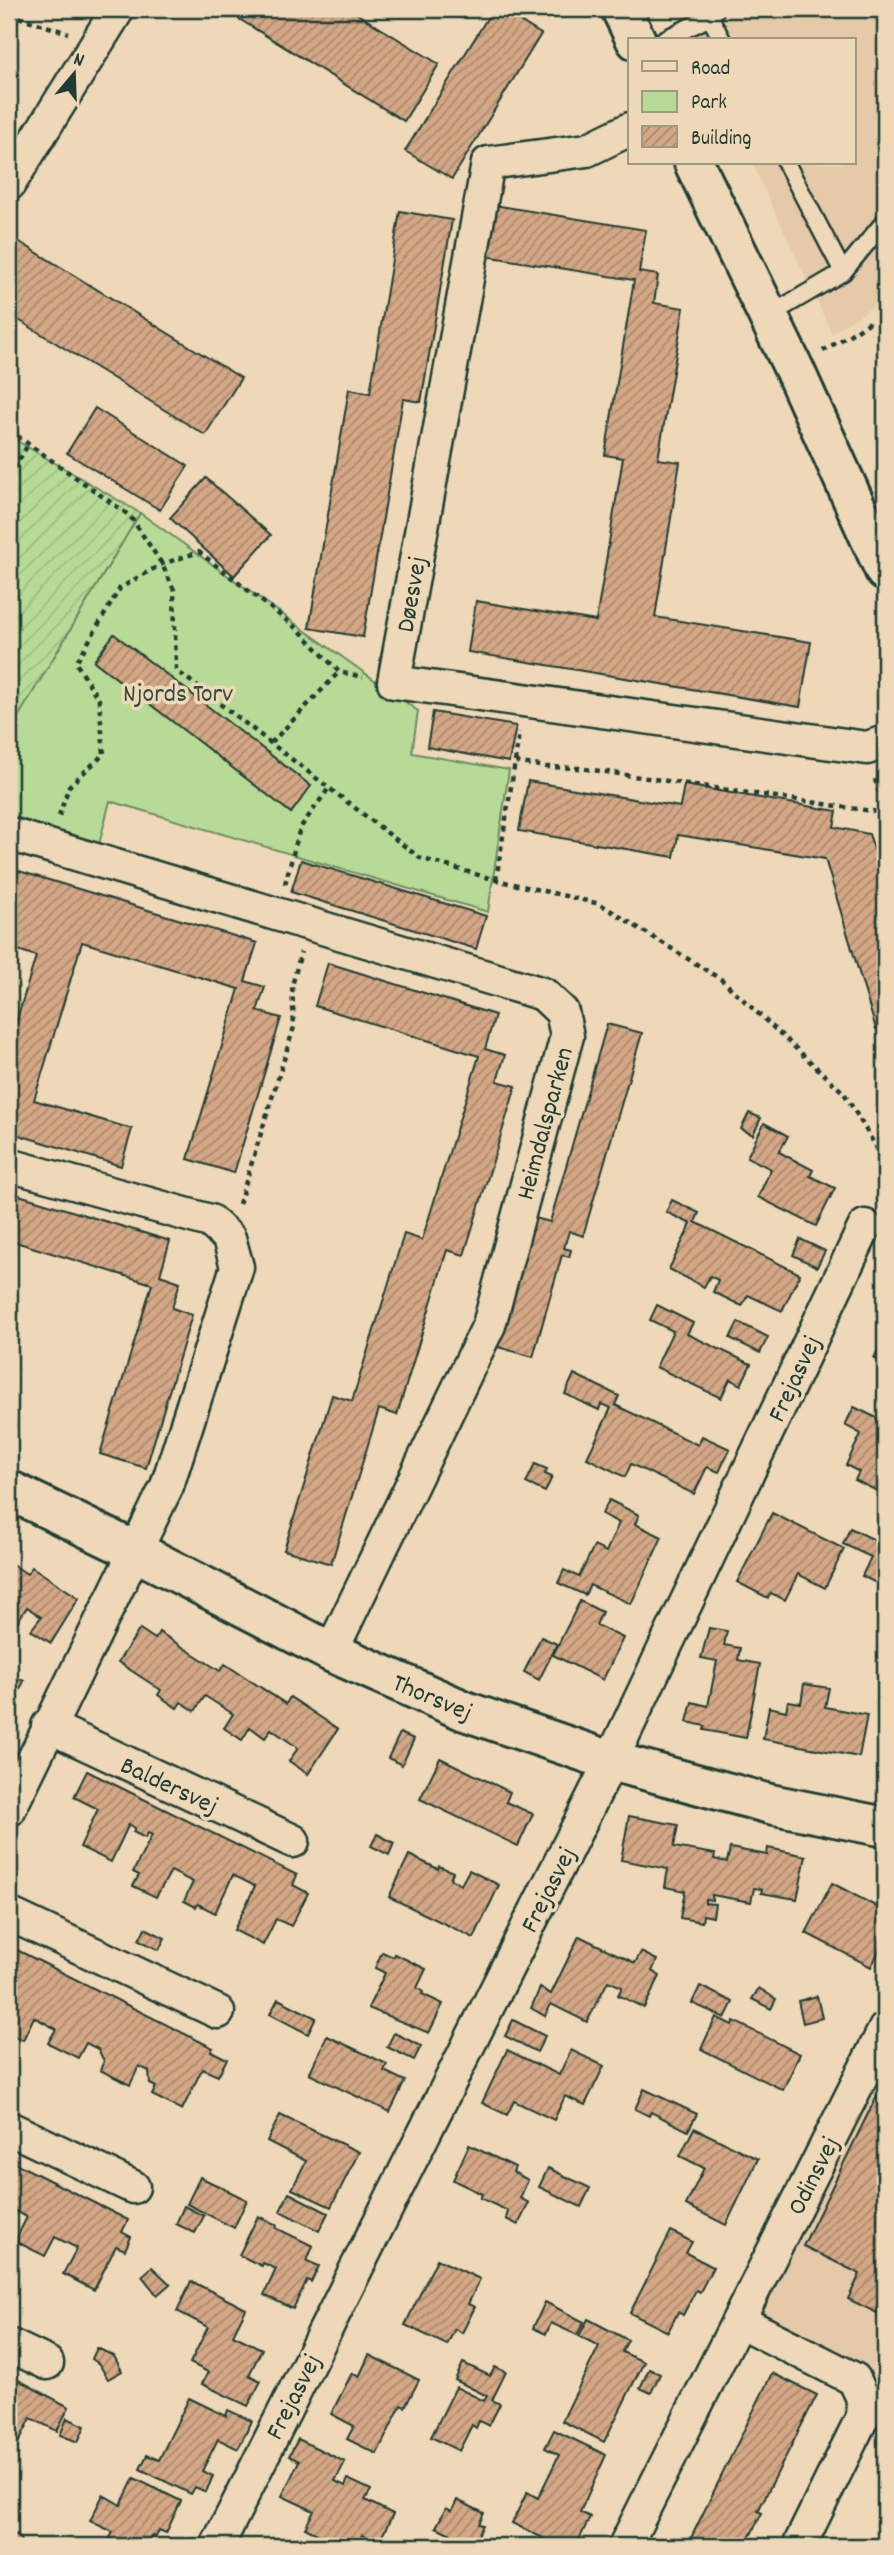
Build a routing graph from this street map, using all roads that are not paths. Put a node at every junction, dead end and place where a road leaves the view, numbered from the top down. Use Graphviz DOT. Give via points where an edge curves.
graph roads {
  1 [pos="118,9"];
  2 [pos="621,9"];
  3 [pos="713,13"];
  4 [pos="635,38"];
  5 [pos="667,38"];
  6 [pos="721,38"];
  7 [pos="628,130"];
  8 [pos="694,164"];
  9 [pos="787,164"];
  10 [pos="9,184"];
  11 [pos="885,221"];
  12 [pos="843,272"];
  13 [pos="768,316"];
  14 [pos="885,572"];
  15 [pos="885,742"];
  16 [pos="9,834"];
  17 [pos="9,1165"];
  18 [pos="866,1226"];
  19 [pos="9,1490"];
  20 [pos="135,1551"];
  21 [pos="331,1652"];
  22 [pos="48,1726"];
  23 [pos="611,1761"];
  24 [pos="9,1810"];
  25 [pos="885,1827"];
  26 [pos="293,1841"];
  27 [pos="9,1914"];
  28 [pos="218,2012"];
  29 [pos="885,2029"];
  30 [pos="9,2128"];
  31 [pos="133,2187"];
  32 [pos="739,2320"];
  33 [pos="9,2345"];
  34 [pos="47,2363"];
  35 [pos="217,2546"];
  36 [pos="625,2546"];
  37 [pos="799,2546"];
  1 -- 10 [label="street"];
  2 -- 4 [label="street"];
  3 -- 5 [label="lane"];
  3 -- 6 [label="lane"];
  7 -- 15 [label="street, Døesvej" via="587,150 488,163 394,682 867,748"];
  8 -- 13 [label="street"];
  9 -- 12 [label="lane"];
  11 -- 12 [label="lane"];
  12 -- 13 [label="lane"];
  13 -- 14 [label="street"];
  16 -- 21 [label="street, Heimdalsparken" via="543,993 562,1012 567,1036 489,1325"];
  17 -- 20 [label="street" via="210,1220 229,1238 237,1267 167,1486"];
  18 -- 23 [label="street, Frejasvej"];
  19 -- 20 [label="street, Thorsvej"];
  20 -- 21 [label="street, Thorsvej"];
  20 -- 22 [label="street"];
  21 -- 23 [label="street, Thorsvej" via="465,1711"];
  22 -- 24 [label="street"];
  22 -- 26 [label="street, Baldersvej"];
  23 -- 25 [label="street, Thorsvej" via="770,1804"];
  23 -- 35 [label="street, Frejasvej"];
  27 -- 28 [label="street"];
  29 -- 32 [label="street, Odinsvej"];
  30 -- 31 [label="street"];
  32 -- 36 [label="street, Odinsvej"];
  32 -- 37 [label="street" via="854,2379 862,2396 864,2414"];
  33 -- 34 [label="street"];
}
